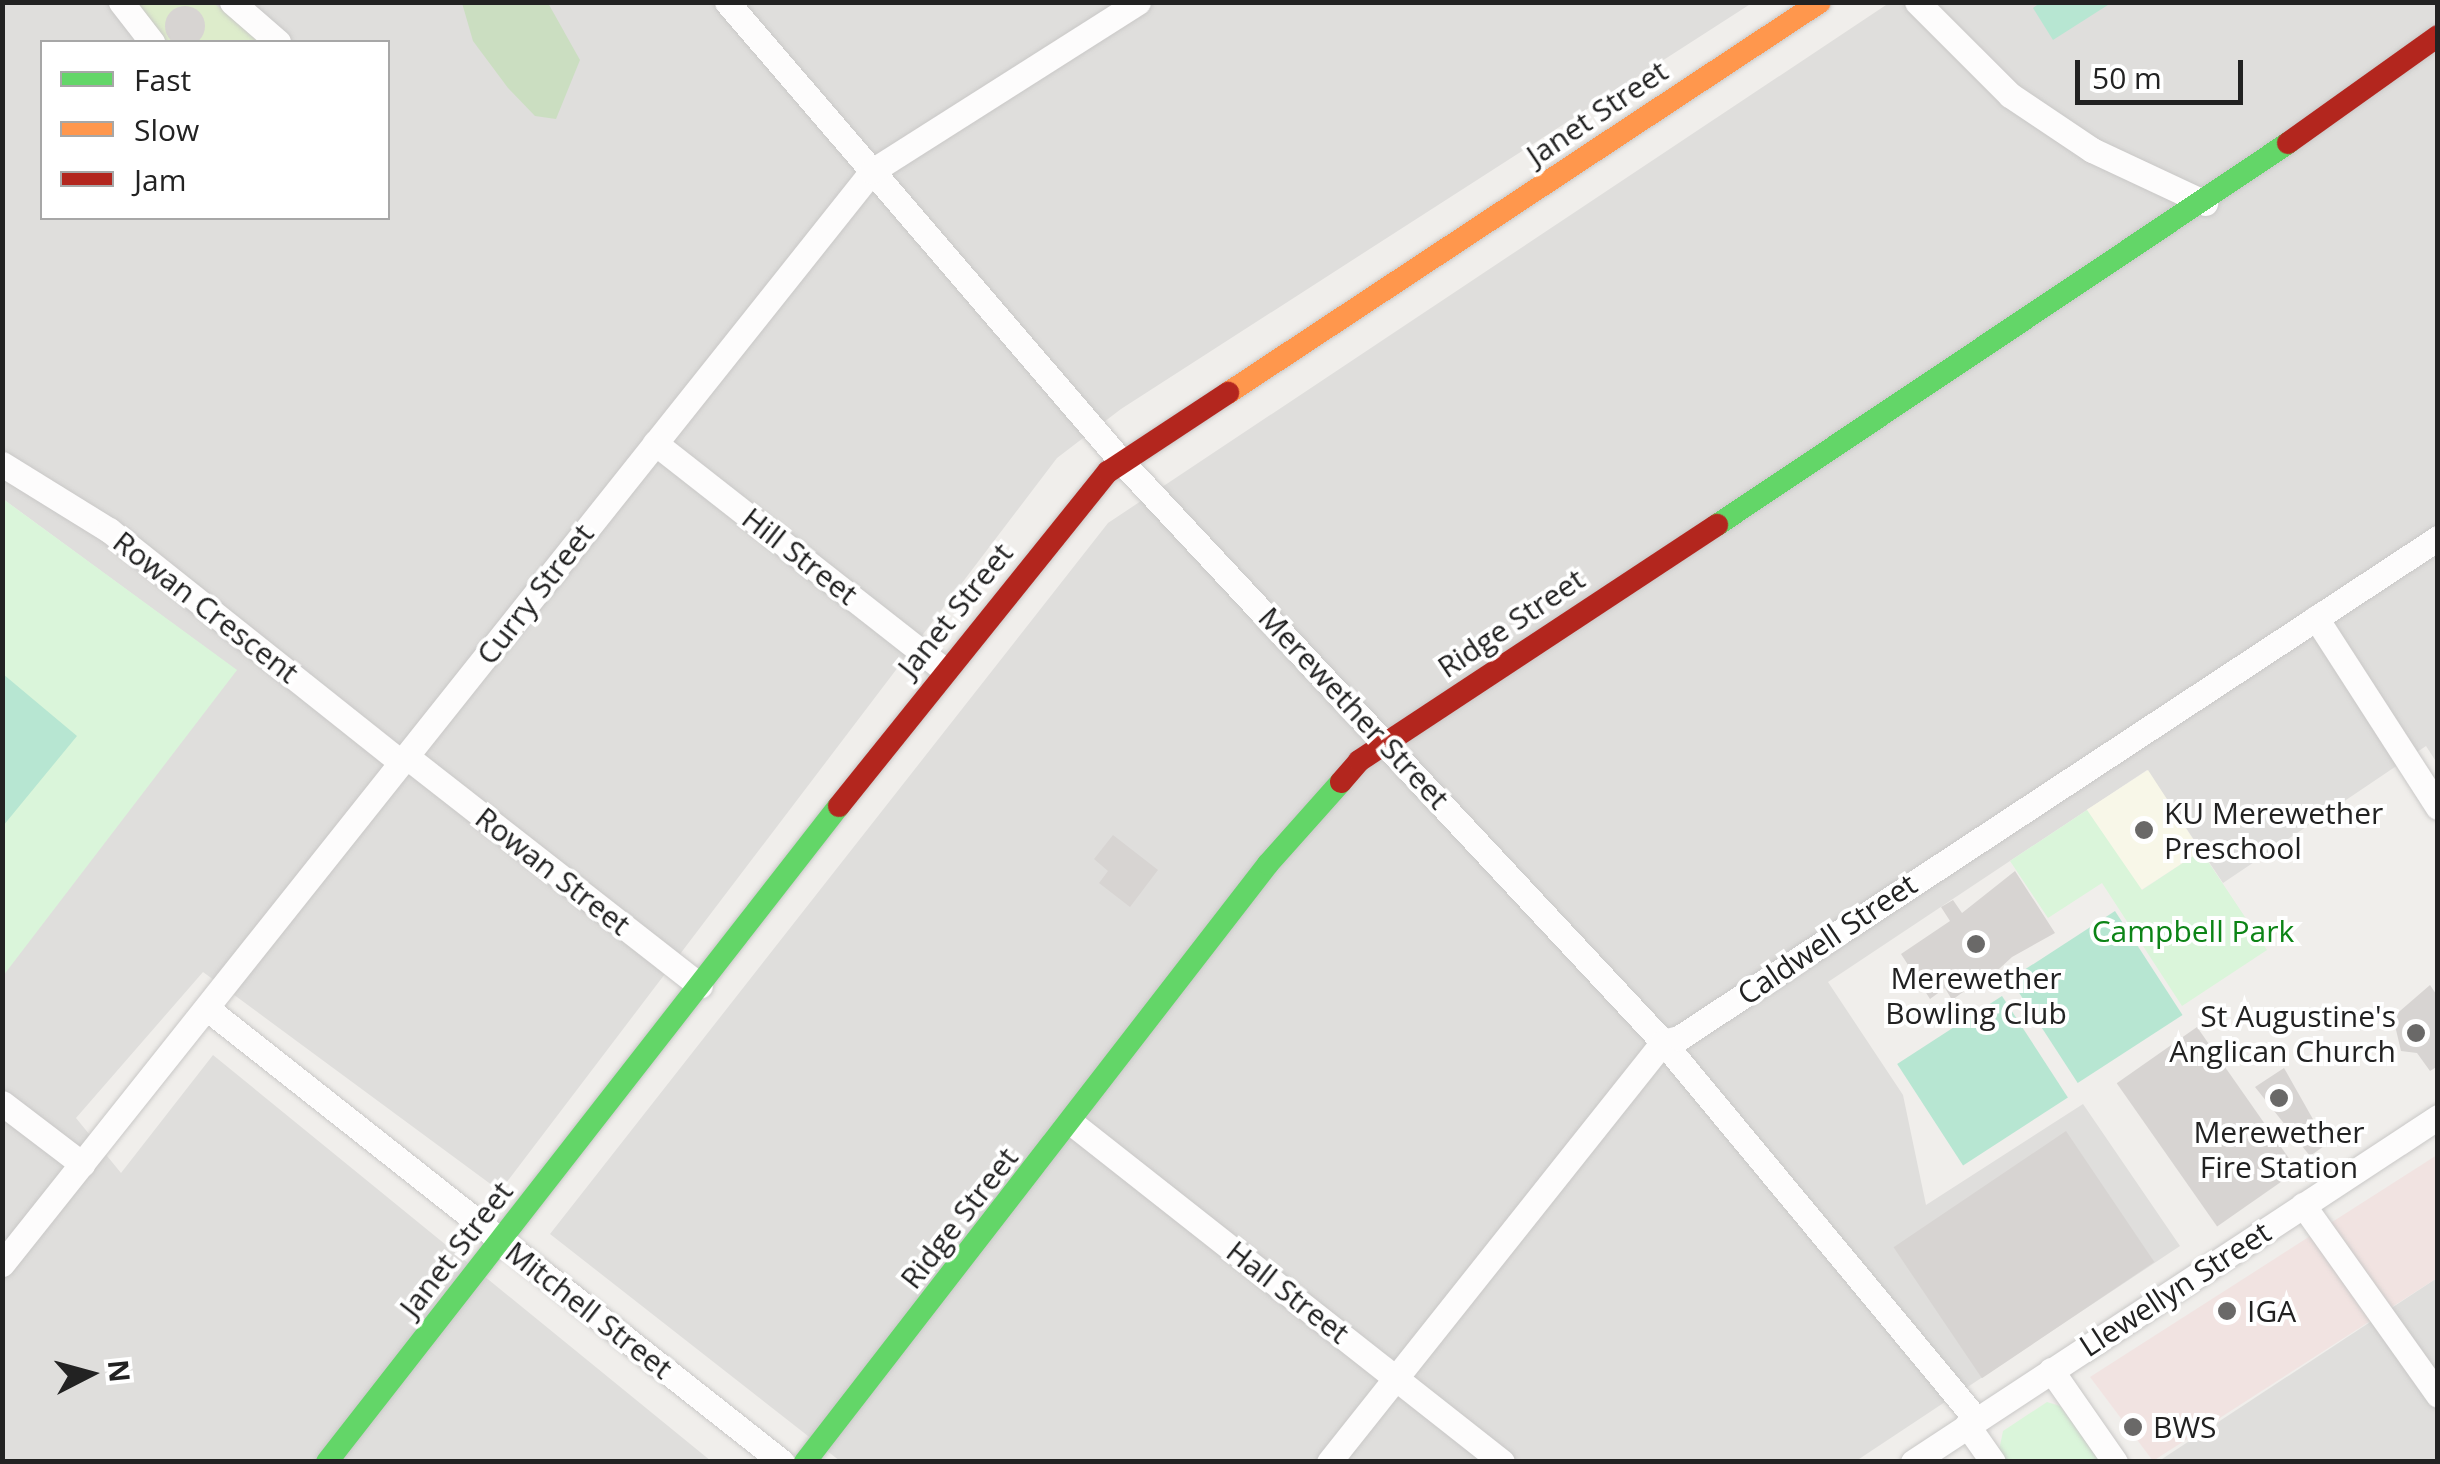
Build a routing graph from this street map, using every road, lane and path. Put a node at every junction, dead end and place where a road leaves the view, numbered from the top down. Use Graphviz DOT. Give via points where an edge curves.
graph roads {
  1 [pos="121,2"];
  2 [pos="232,2"];
  3 [pos="726,2"];
  4 [pos="1138,2"];
  5 [pos="1820,2"];
  6 [pos="1917,2"];
  7 [pos="2438,36"];
  8 [pos="150,40"];
  9 [pos="276,40"];
  10 [pos="872,171"];
  11 [pos="2205,203"];
  12 [pos="654,443"];
  13 [pos="1122,462"];
  14 [pos="2,464"];
  15 [pos="2438,538"];
  16 [pos="2316,618"];
  17 [pos="945,670"];
  18 [pos="1387,742"];
  19 [pos="403,759"];
  20 [pos="2438,807"];
  21 [pos="700,986"];
  22 [pos="209,1010"];
  23 [pos="1662,1042"];
  24 [pos="2,1102"];
  25 [pos="2438,1117"];
  26 [pos="1072,1124"];
  27 [pos="82,1164"];
  28 [pos="2303,1206"];
  29 [pos="502,1241"];
  30 [pos="2,1264"];
  31 [pos="2051,1370"];
  32 [pos="1396,1377"];
  33 [pos="2438,1395"];
  34 [pos="1971,1422"];
  35 [pos="326,1462"];
  36 [pos="782,1462"];
  37 [pos="805,1462"];
  38 [pos="1329,1462"];
  39 [pos="1502,1462"];
  40 [pos="1913,1462"];
  41 [pos="1993,1462"];
  42 [pos="2115,1462"];
  1 -- 8 [label="street"];
  2 -- 9 [label="street"];
  3 -- 10 [label="street, Merewether Street"];
  4 -- 10 [label="street, Curry Street"];
  5 -- 13 [label="street, Janet Street"];
  6 -- 11 [label="street" via="2010,95 2092,150"];
  7 -- 11 [label="street, Ridge Street"];
  10 -- 12 [label="street, Curry Street"];
  10 -- 13 [label="street, Merewether Street"];
  11 -- 18 [label="street, Ridge Street"];
  12 -- 17 [label="street, Hill Street"];
  12 -- 19 [label="street, Curry Street"];
  13 -- 17 [label="street, Janet Street" via="1084,497"];
  13 -- 18 [label="street, Merewether Street"];
  14 -- 19 [label="street, Rowan Crescent" via="109,530"];
  15 -- 16 [label="street, Caldwell Street"];
  16 -- 20 [label="street"];
  16 -- 23 [label="street, Caldwell Street" via="1679,1038"];
  17 -- 21 [label="street, Janet Street"];
  18 -- 23 [label="street, Merewether Street"];
  18 -- 26 [label="street, Ridge Street" via="1320,798"];
  19 -- 21 [label="street, Rowan Street"];
  19 -- 22 [label="street, Curry Street"];
  21 -- 29 [label="street, Janet Street"];
  22 -- 27 [label="street, Curry Street"];
  22 -- 29 [label="street, Mitchell Street"];
  23 -- 32 [label="street, Caldwell Street"];
  23 -- 34 [label="street, Merewether Street"];
  24 -- 27 [label="street"];
  25 -- 28 [label="street, Llewellyn Street"];
  26 -- 32 [label="street, Hall Street"];
  26 -- 37 [label="street, Ridge Street"];
  27 -- 30 [label="street, Curry Street"];
  28 -- 31 [label="street, Llewellyn Street"];
  28 -- 33 [label="street"];
  29 -- 35 [label="street, Janet Street"];
  29 -- 36 [label="street, Mitchell Street"];
  31 -- 34 [label="street, Llewellyn Street"];
  31 -- 42 [label="street"];
  32 -- 38 [label="street, Caldwell Street"];
  32 -- 39 [label="street, Hall Street"];
  34 -- 40 [label="street, Llewellyn Street"];
  34 -- 41 [label="street, Merewether Street"];
}
